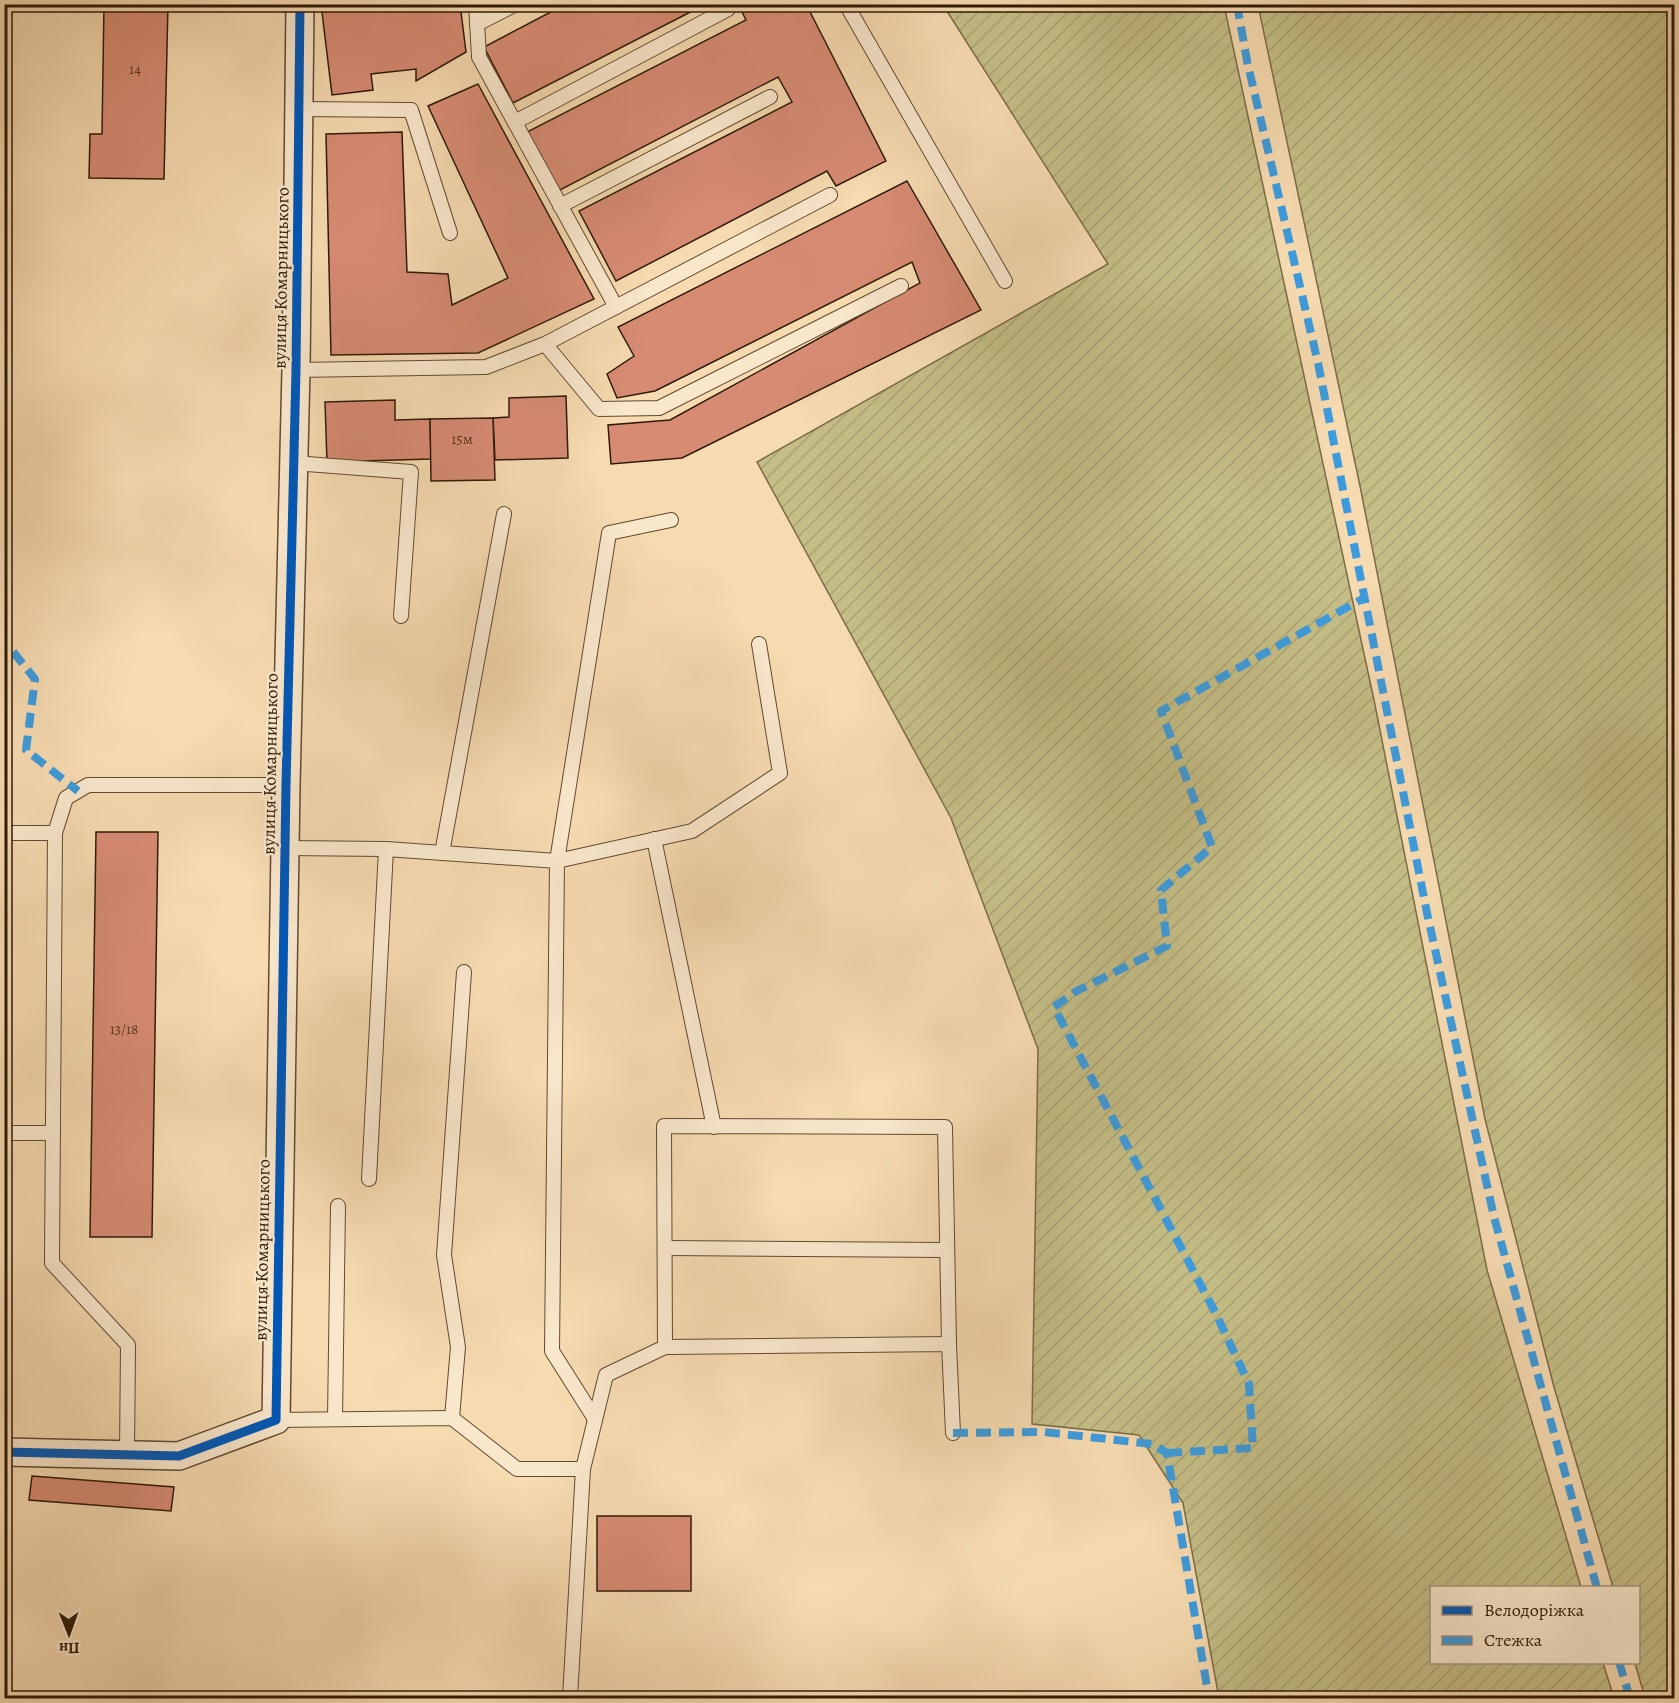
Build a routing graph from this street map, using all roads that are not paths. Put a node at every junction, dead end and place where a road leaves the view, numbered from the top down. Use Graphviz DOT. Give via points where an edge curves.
graph roads {
  1 [pos="300,4"];
  2 [pos="476,4"];
  3 [pos="516,4"];
  4 [pos="846,4"];
  5 [pos="728,9"];
  6 [pos="477,24"];
  7 [pos="770,97"];
  8 [pos="299,109"];
  9 [pos="514,122"];
  10 [pos="830,195"];
  11 [pos="560,206"];
  12 [pos="450,233"];
  13 [pos="1005,281"];
  14 [pos="901,286"];
  15 [pos="616,307"];
  16 [pos="545,344"];
  17 [pos="296,370"];
  18 [pos="294,463"];
  19 [pos="504,514"];
  20 [pos="671,520"];
  21 [pos="401,616"];
  22 [pos="759,644"];
  23 [pos="286,785"];
  24 [pos="4,833"];
  25 [pos="55,833"];
  26 [pos="654,839"];
  27 [pos="285,848"];
  28 [pos="386,849"];
  29 [pos="442,853"];
  30 [pos="557,861"];
  31 [pos="464,972"];
  32 [pos="714,1127"];
  33 [pos="4,1133"];
  34 [pos="53,1133"];
  35 [pos="369,1179"];
  36 [pos="338,1206"];
  37 [pos="665,1248"];
  38 [pos="948,1250"];
  39 [pos="950,1344"];
  40 [pos="665,1347"];
  41 [pos="452,1418"];
  42 [pos="335,1419"];
  43 [pos="595,1419"];
  44 [pos="276,1420"];
  45 [pos="953,1433"];
  46 [pos="4,1452"];
  47 [pos="127,1454"];
  48 [pos="583,1469"];
  49 [pos="570,1698"];
  1 -- 8 [label="street, вулиця Комарницького"];
  2 -- 6 [label="lane"];
  3 -- 6 [label="lane"];
  4 -- 13 [label="lane"];
  5 -- 9 [label="lane"];
  6 -- 9 [label="lane" via="479,57"];
  7 -- 11 [label="lane"];
  8 -- 12 [label="lane" via="411,110"];
  8 -- 17 [label="street, вулиця Комарницького"];
  9 -- 11 [label="lane"];
  10 -- 15 [label="lane"];
  11 -- 15 [label="lane"];
  14 -- 16 [label="lane" via="659,408 599,408"];
  15 -- 16 [label="lane"];
  16 -- 17 [label="lane" via="486,367"];
  17 -- 18 [label="street, вулиця Комарницького"];
  18 -- 21 [label="lane" via="411,472"];
  18 -- 23 [label="street, вулиця Комарницького"];
  19 -- 29 [label="lane"];
  20 -- 30 [label="lane" via="609,533"];
  22 -- 26 [label="lane" via="780,773 692,831"];
  23 -- 25 [label="lane" via="88,785 66,798"];
  23 -- 27 [label="street, вулиця Комарницького"];
  24 -- 25 [label="lane"];
  25 -- 34 [label="lane"];
  26 -- 30 [label="lane"];
  26 -- 32 [label="lane"];
  27 -- 28 [label="lane"];
  27 -- 44 [label="street, вулиця Комарницького"];
  28 -- 29 [label="lane"];
  28 -- 35 [label="lane"];
  29 -- 30 [label="lane"];
  30 -- 43 [label="lane" via="552,1351"];
  31 -- 41 [label="lane" via="444,1255 458,1347"];
  32 -- 37 [label="lane" via="664,1126"];
  32 -- 38 [label="lane" via="945,1126"];
  33 -- 34 [label="lane"];
  34 -- 47 [label="lane" via="52,1263 128,1346"];
  36 -- 42 [label="lane"];
  37 -- 38 [label="lane"];
  37 -- 40 [label="lane"];
  38 -- 39 [label="lane"];
  39 -- 40 [label="lane"];
  39 -- 45 [label="lane"];
  40 -- 43 [label="lane" via="606,1375"];
  41 -- 42 [label="lane"];
  41 -- 48 [label="lane" via="517,1469"];
  42 -- 44 [label="lane"];
  43 -- 48 [label="lane"];
  44 -- 47 [label="street" via="179,1456"];
  46 -- 47 [label="street"];
  48 -- 49 [label="lane"];
}
